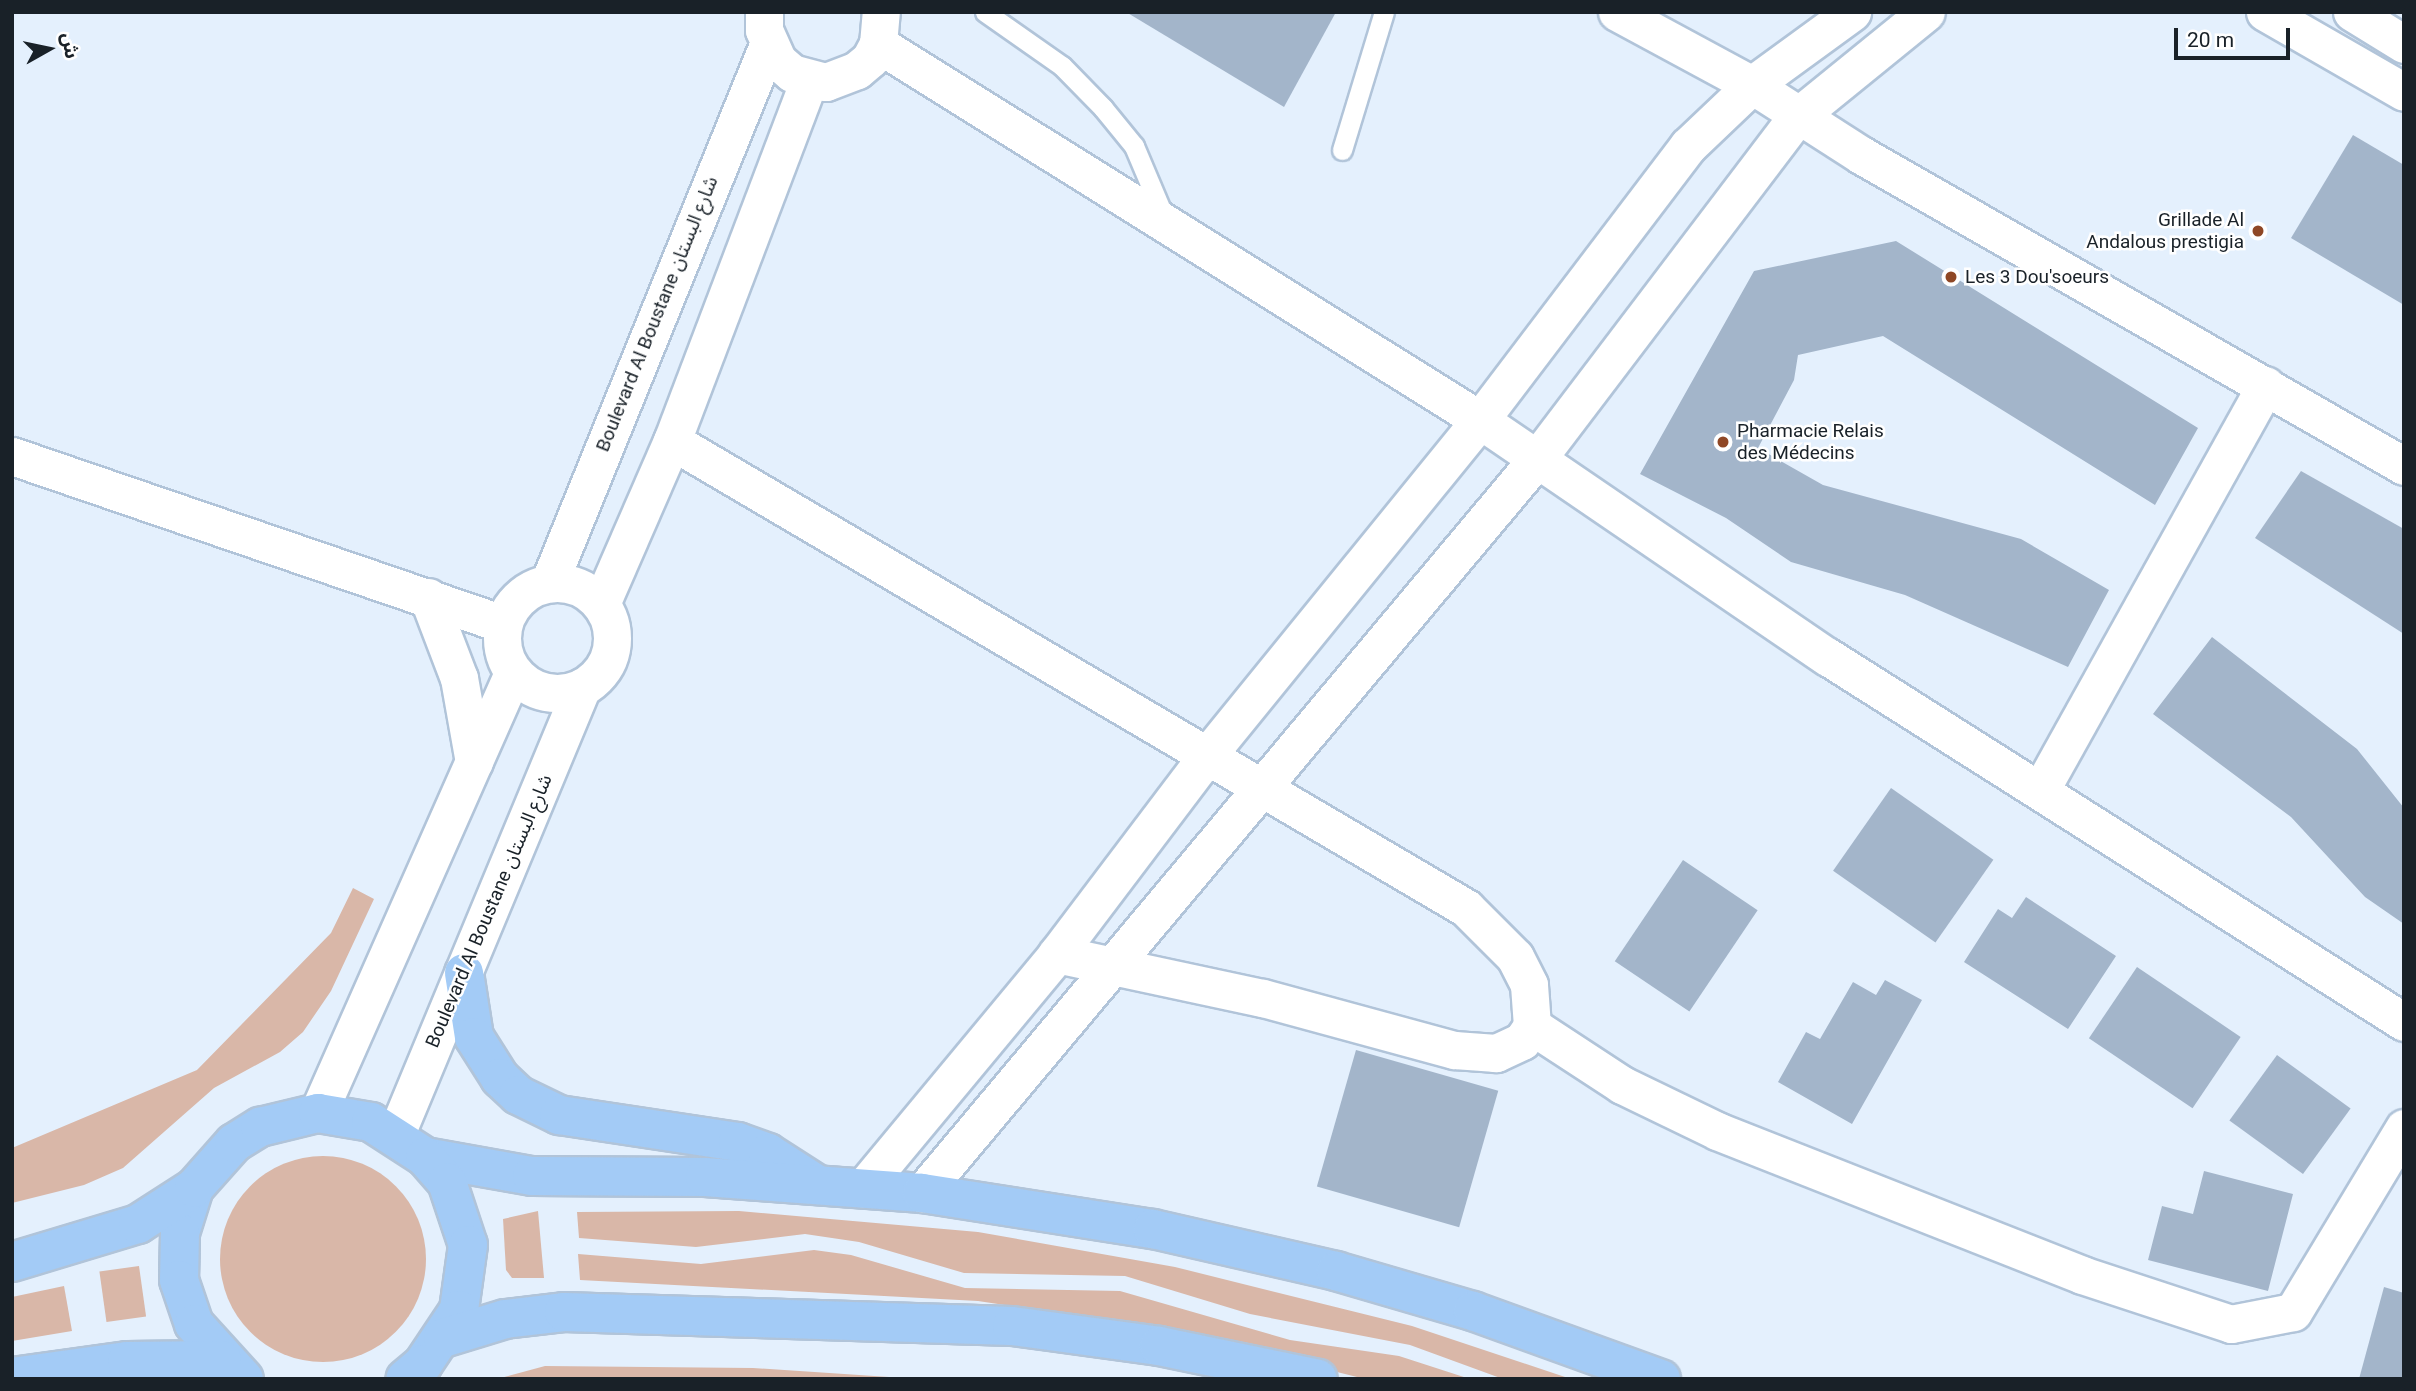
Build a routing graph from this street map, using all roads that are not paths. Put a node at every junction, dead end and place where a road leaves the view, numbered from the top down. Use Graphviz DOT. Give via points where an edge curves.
graph roads {
  1 [pos="985,12"];
  2 [pos="1384,12"];
  3 [pos="1617,12"];
  4 [pos="1852,12"];
  5 [pos="1926,12"];
  6 [pos="2265,12"];
  7 [pos="2352,12"];
  8 [pos="880,28"];
  9 [pos="766,29"];
  10 [pos="2404,44"];
  11 [pos="809,80"];
  12 [pos="1752,85"];
  13 [pos="2404,92"];
  14 [pos="1797,117"];
  15 [pos="1342,150"];
  16 [pos="1167,225"];
  17 [pos="2266,385"];
  18 [pos="1480,420"];
  19 [pos="672,441"];
  20 [pos="12,456"];
  21 [pos="1538,459"];
  22 [pos="2404,466"];
  23 [pos="549,583"];
  24 [pos="428,597"];
  25 [pos="600,604"];
  26 [pos="503,624"];
  27 [pos="513,673"];
  28 [pos="582,687"];
  29 [pos="1206,757"];
  30 [pos="474,762"];
  31 [pos="2041,789"];
  32 [pos="1263,790"];
  33 [pos="1057,954"];
  34 [pos="1111,963"];
  35 [pos="464,972"];
  36 [pos="2404,1022"];
  37 [pos="1532,1026"];
  38 [pos="318,1113"];
  39 [pos="2404,1128"];
  40 [pos="396,1134"];
  41 [pos="425,1157"];
  42 [pos="816,1185"];
  43 [pos="194,1188"];
  44 [pos="863,1188"];
  45 [pos="922,1193"];
  46 [pos="12,1262"];
  47 [pos="443,1339"];
  48 [pos="233,1370"];
  49 [pos="12,1377"];
  50 [pos="405,1379"];
  51 [pos="1318,1379"];
  52 [pos="1661,1379"];
  1 -- 16 [label="lane" via="1062,66 1103,108 1134,146"];
  2 -- 15 [label="lane"];
  3 -- 12 [label="street"];
  4 -- 12 [label="street"];
  5 -- 14 [label="street"];
  6 -- 13 [label="street"];
  7 -- 10 [label="street"];
  8 -- 11 [label="street" via="870,59 843,78"];
  8 -- 16 [label="street"];
  9 -- 11 [label="street" via="778,61"];
  9 -- 23 [label="street, Boulevard Al Boustane شارع البستان"];
  11 -- 19 [label="street"];
  12 -- 14 [label="street"];
  12 -- 18 [label="street" via="1688,146"];
  14 -- 17 [label="street"];
  14 -- 21 [label="street"];
  16 -- 18 [label="street"];
  17 -- 22 [label="street"];
  17 -- 31 [label="street"];
  18 -- 21 [label="street"];
  18 -- 29 [label="street"];
  19 -- 25 [label="street"];
  19 -- 29 [label="street"];
  20 -- 24 [label="street"];
  21 -- 31 [label="street" via="1828,657"];
  21 -- 32 [label="street"];
  23 -- 25 [label="street" via="586,591"];
  23 -- 26 [label="street" via="520,596"];
  24 -- 26 [label="street"];
  24 -- 30 [label="street" via="459,678"];
  25 -- 28 [label="street" via="612,641 603,667"];
  26 -- 27 [label="street" via="501,641"];
  27 -- 28 [label="street" via="545,692"];
  27 -- 30 [label="street"];
  28 -- 35 [label="street, Boulevard Al Boustane شارع البستان"];
  29 -- 32 [label="street"];
  29 -- 33 [label="street"];
  30 -- 38 [label="street"];
  31 -- 36 [label="street"];
  32 -- 34 [label="street"];
  32 -- 37 [label="street" via="1412,871 1500,937 1529,985"];
  33 -- 34 [label="street"];
  33 -- 44 [label="street"];
  34 -- 37 [label="street" via="1454,1050 1496,1053 1522,1041"];
  34 -- 45 [label="street"];
  35 -- 40 [label="street, Boulevard Al Boustane شارع البستان"];
  35 -- 42 [label="main road" via="474,1037 485,1059 518,1095 570,1118 738,1142 768,1153"];
  37 -- 39 [label="street" via="1622,1085 1717,1131 2082,1275 2231,1324 2293,1312"];
  38 -- 40 [label="main road" via="345,1115"];
  38 -- 43 [label="main road" via="260,1127 234,1143"];
  40 -- 41 [label="main road"];
  41 -- 42 [label="main road" via="532,1176 705,1177"];
  41 -- 47 [label="main road" via="452,1192 468,1245 465,1288"];
  42 -- 44 [label="main road"];
  43 -- 46 [label="main road" via="167,1208 107,1237"];
  43 -- 48 [label="main road" via="180,1233 179,1280 194,1324"];
  44 -- 45 [label="main road"];
  45 -- 52 [label="main road" via="1153,1229 1336,1271 1499,1320"];
  47 -- 50 [label="main road"];
  47 -- 51 [label="main road" via="505,1319 565,1312 1012,1326 1158,1346"];
  48 -- 49 [label="main road" via="127,1361"];
}
